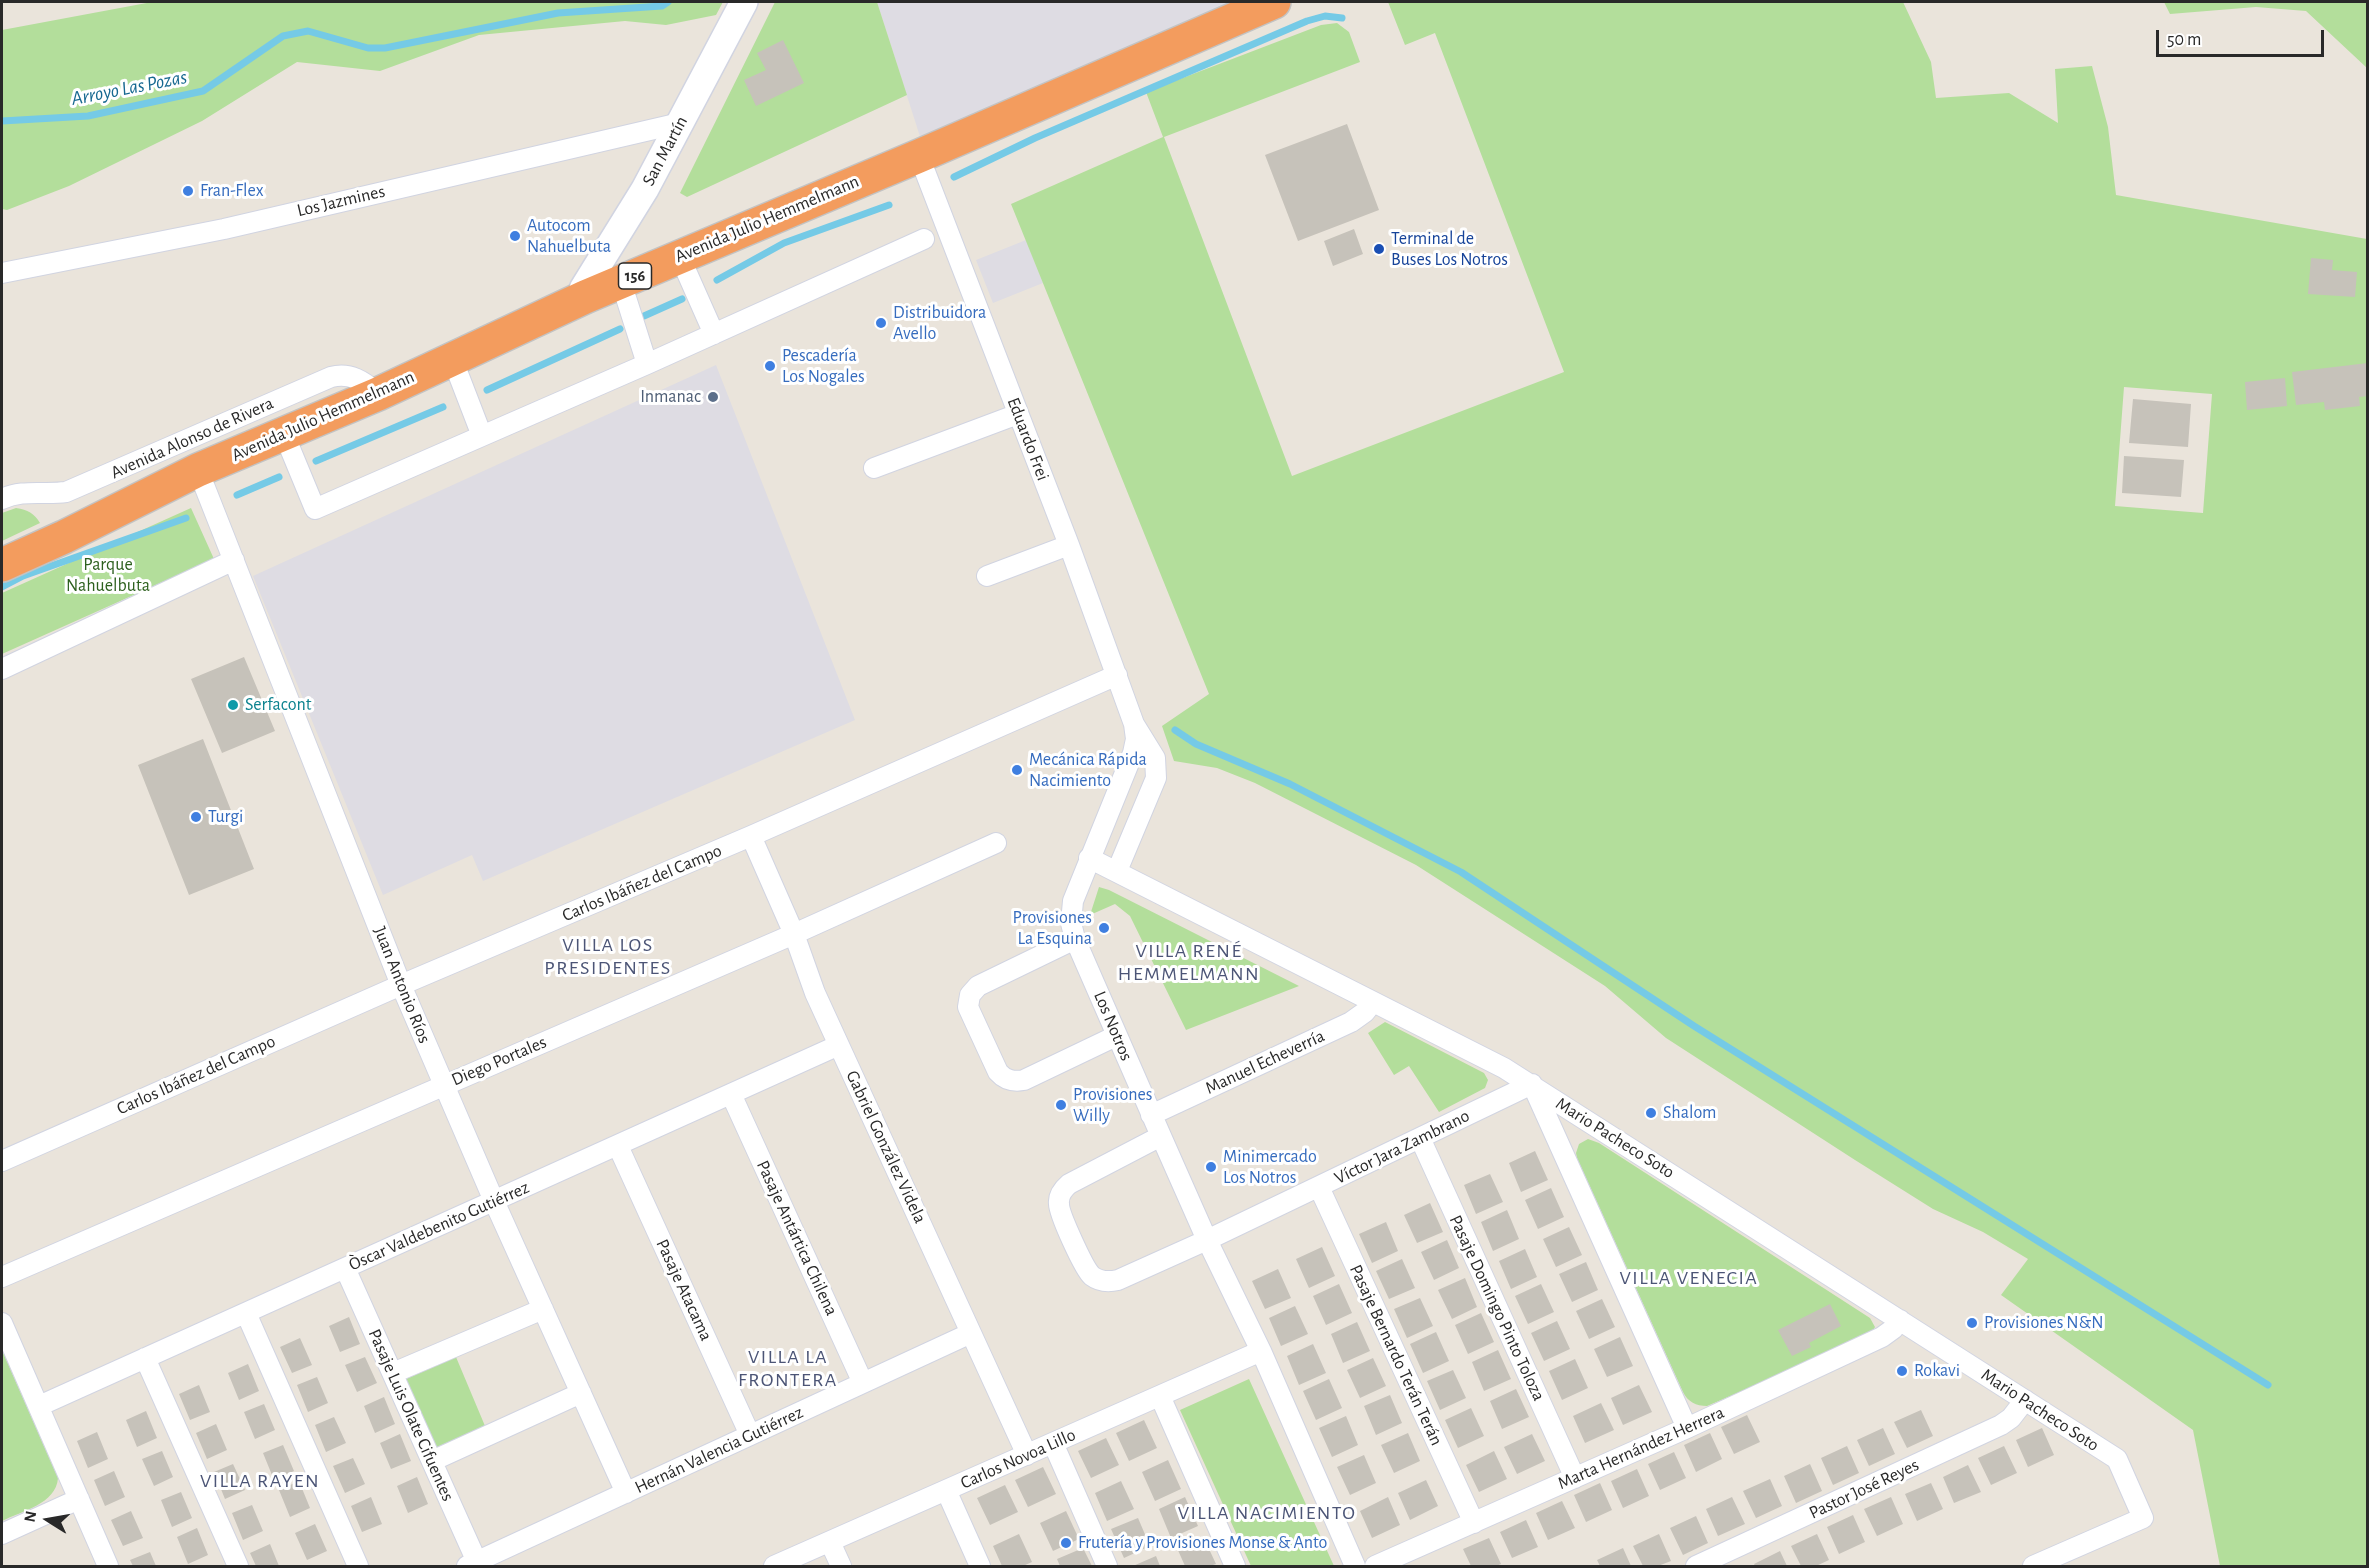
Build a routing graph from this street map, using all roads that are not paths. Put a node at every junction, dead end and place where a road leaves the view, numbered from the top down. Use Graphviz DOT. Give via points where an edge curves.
graph roads {
  1 [pos="744,2"];
  2 [pos="1274,2"];
  3 [pos="680,123"];
  4 [pos="919,156"];
  5 [pos="924,239"];
  6 [pos="679,255"];
  7 [pos="2,273"];
  8 [pos="621,282"];
  9 [pos="585,297"];
  10 [pos="714,334"];
  11 [pos="452,358"];
  12 [pos="647,364"];
  13 [pos="378,394"];
  14 [pos="1018,414"];
  15 [pos="284,434"];
  16 [pos="482,436"];
  17 [pos="874,468"];
  18 [pos="198,470"];
  19 [pos="2,499"];
  20 [pos="1069,545"];
  21 [pos="234,560"];
  22 [pos="2,565"];
  23 [pos="987,576"];
  24 [pos="2,669"];
  25 [pos="1117,675"];
  26 [pos="1134,724"];
  27 [pos="751,837"];
  28 [pos="996,843"];
  29 [pos="1089,858"];
  30 [pos="1117,871"];
  31 [pos="794,934"];
  32 [pos="1075,939"];
  33 [pos="401,985"];
  34 [pos="1373,1002"];
  35 [pos="1116,1036"];
  36 [pos="839,1046"];
  37 [pos="1532,1084"];
  38 [pos="443,1085"];
  39 [pos="731,1094"];
  40 [pos="1151,1115"];
  41 [pos="1161,1136"];
  42 [pos="1420,1138"];
  43 [pos="618,1146"];
  44 [pos="2,1161"];
  45 [pos="1319,1186"];
  46 [pos="494,1201"];
  47 [pos="1207,1240"];
  48 [pos="345,1268"];
  49 [pos="2,1277"];
  50 [pos="543,1309"];
  51 [pos="246,1313"];
  52 [pos="1900,1320"];
  53 [pos="2,1323"];
  54 [pos="971,1333"];
  55 [pos="1261,1351"];
  56 [pos="144,1359"];
  57 [pos="393,1373"];
  58 [pos="863,1383"];
  59 [pos="581,1393"];
  60 [pos="1160,1395"];
  61 [pos="2025,1400"];
  62 [pos="39,1406"];
  63 [pos="1687,1428"];
  64 [pos="750,1435"];
  65 [pos="1053,1443"];
  66 [pos="1027,1455"];
  67 [pos="432,1461"];
  68 [pos="1575,1478"];
  69 [pos="946,1490"];
  70 [pos="626,1493"];
  71 [pos="79,1499"];
  72 [pos="1474,1523"];
  73 [pos="2,1534"];
  74 [pos="830,1542"];
  75 [pos="472,1564"];
  76 [pos="108,1566"];
  77 [pos="238,1566"];
  78 [pos="358,1566"];
  79 [pos="774,1566"];
  80 [pos="841,1566"];
  81 [pos="980,1566"];
  82 [pos="1107,1566"];
  83 [pos="1235,1566"];
  84 [pos="1355,1566"];
  85 [pos="1376,1566"];
  86 [pos="1696,1566"];
  87 [pos="2032,1566"];
  1 -- 3 [label="street, San Martín"];
  2 -- 4 [label="highway, Avenida Julio Hemmelmann / 156"];
  3 -- 7 [label="street, Los Jazmines" via="224,229"];
  3 -- 9 [label="street, San Martín" via="645,189 583,289"];
  4 -- 6 [label="highway, Avenida Julio Hemmelmann / 156"];
  4 -- 14 [label="street, Eduardo Frei"];
  5 -- 10 [label="street"];
  6 -- 8 [label="highway, Avenida Julio Hemmelmann / 156"];
  6 -- 10 [label="street"];
  8 -- 9 [label="highway, Avenida Julio Hemmelmann / 156"];
  8 -- 12 [label="street"];
  9 -- 11 [label="highway, Avenida Julio Hemmelmann / 156"];
  10 -- 12 [label="street"];
  11 -- 13 [label="highway, Avenida Julio Hemmelmann / 156"];
  11 -- 16 [label="street"];
  12 -- 16 [label="street"];
  13 -- 15 [label="highway, Avenida Julio Hemmelmann / 156"];
  13 -- 19 [label="street, Avenida Alonso de Rivera" via="360,379 331,377 66,492 18,492"];
  14 -- 17 [label="street"];
  14 -- 20 [label="street, Eduardo Frei"];
  15 -- 16 [label="street" via="315,509"];
  15 -- 18 [label="highway, Avenida Julio Hemmelmann / 156"];
  18 -- 21 [label="street, Juan Antonio Ríos"];
  18 -- 22 [label="highway, Avenida Julio Hemmelmann / 156"];
  20 -- 23 [label="street"];
  20 -- 25 [label="street, Eduardo Frei"];
  21 -- 24 [label="street"];
  21 -- 33 [label="street, Juan Antonio Ríos"];
  25 -- 26 [label="street, Eduardo Frei"];
  25 -- 27 [label="street, Carlos Ibáñez del Campo"];
  26 -- 29 [label="street, Los Notros" via="1133,753"];
  26 -- 30 [label="street" via="1155,758 1156,778"];
  27 -- 31 [label="street, Gabriel González Videla"];
  27 -- 33 [label="street, Carlos Ibáñez del Campo"];
  28 -- 31 [label="street, Diego Portales"];
  29 -- 30 [label="street, Mario Pacheco Soto"];
  29 -- 32 [label="street, Los Notros" via="1071,912"];
  30 -- 34 [label="street, Mario Pacheco Soto"];
  31 -- 36 [label="street, Gabriel González Videla"];
  31 -- 38 [label="street, Diego Portales"];
  32 -- 35 [label="street, Los Notros"];
  32 -- 35 [label="street" via="978,986 970,995 968,1007 998,1072 1010,1081 1024,1080"];
  33 -- 38 [label="street, Juan Antonio Ríos"];
  33 -- 44 [label="street, Carlos Ibáñez del Campo"];
  34 -- 37 [label="street, Mario Pacheco Soto"];
  34 -- 40 [label="street, Manuel Echeverría" via="1351,1022"];
  35 -- 40 [label="street, Los Notros"];
  36 -- 39 [label="street, Òscar Valdebenito Gutiérrez"];
  36 -- 54 [label="street, Gabriel González Videla"];
  37 -- 42 [label="street, Víctor Jara Zambrano"];
  37 -- 52 [label="street, Mario Pacheco Soto"];
  37 -- 63 [label="street"];
  38 -- 46 [label="street, Juan Antonio Ríos"];
  38 -- 49 [label="street, Diego Portales"];
  39 -- 43 [label="street, Òscar Valdebenito Gutiérrez"];
  39 -- 58 [label="street, Pasaje Antártica Chilena"];
  40 -- 41 [label="street, Los Notros"];
  41 -- 47 [label="street, Los Notros"];
  41 -- 47 [label="street, Víctor Jara Zambrano" via="1069,1185 1060,1194 1059,1207 1085,1268 1100,1280 1119,1280"];
  42 -- 45 [label="street, Víctor Jara Zambrano"];
  42 -- 68 [label="street, Pasaje Domingo Pinto Toloza"];
  43 -- 46 [label="street, Òscar Valdebenito Gutiérrez"];
  43 -- 64 [label="street, Pasaje Atacama"];
  45 -- 47 [label="street, Víctor Jara Zambrano"];
  45 -- 72 [label="street, Pasaje Bernardo Terán Terán"];
  46 -- 48 [label="street, Òscar Valdebenito Gutiérrez"];
  46 -- 50 [label="street, Juan Antonio Ríos"];
  47 -- 55 [label="street, Los Notros"];
  48 -- 51 [label="street, Òscar Valdebenito Gutiérrez"];
  48 -- 57 [label="street, Pasaje Luis Olate Cifuentes"];
  50 -- 57 [label="street"];
  50 -- 59 [label="street, Juan Antonio Ríos"];
  51 -- 56 [label="street, Òscar Valdebenito Gutiérrez"];
  51 -- 78 [label="street"];
  52 -- 61 [label="street, Mario Pacheco Soto"];
  52 -- 63 [label="street, Marta Hernández Herrera" via="1882,1337"];
  53 -- 62 [label="street"];
  54 -- 58 [label="street, Hernán Valencia Gutiérrez"];
  54 -- 66 [label="street, Gabriel González Videla"];
  55 -- 60 [label="street, Carlos Novoa Lillo"];
  55 -- 84 [label="street, Los Notros"];
  56 -- 62 [label="street, Òscar Valdebenito Gutiérrez"];
  56 -- 77 [label="street"];
  57 -- 67 [label="street, Pasaje Luis Olate Cifuentes"];
  58 -- 64 [label="street, Hernán Valencia Gutiérrez"];
  59 -- 67 [label="street"];
  59 -- 70 [label="street, Juan Antonio Ríos"];
  60 -- 65 [label="street, Carlos Novoa Lillo"];
  60 -- 83 [label="street"];
  61 -- 86 [label="street, Pastor José Reyes" via="2001,1425"];
  61 -- 87 [label="street, Mario Pacheco Soto" via="2117,1459 2143,1518"];
  62 -- 71 [label="street"];
  63 -- 68 [label="street, Marta Hernández Herrera"];
  64 -- 70 [label="street, Hernán Valencia Gutiérrez"];
  65 -- 66 [label="street, Carlos Novoa Lillo"];
  65 -- 82 [label="street"];
  66 -- 69 [label="street, Carlos Novoa Lillo"];
  67 -- 75 [label="street, Pasaje Luis Olate Cifuentes"];
  68 -- 72 [label="street, Marta Hernández Herrera"];
  69 -- 74 [label="street, Carlos Novoa Lillo"];
  69 -- 81 [label="street"];
  70 -- 75 [label="street, Hernán Valencia Gutiérrez"];
  71 -- 73 [label="street"];
  71 -- 76 [label="street"];
  72 -- 85 [label="street, Marta Hernández Herrera"];
  74 -- 79 [label="street, Carlos Novoa Lillo"];
  74 -- 80 [label="street"];
}
